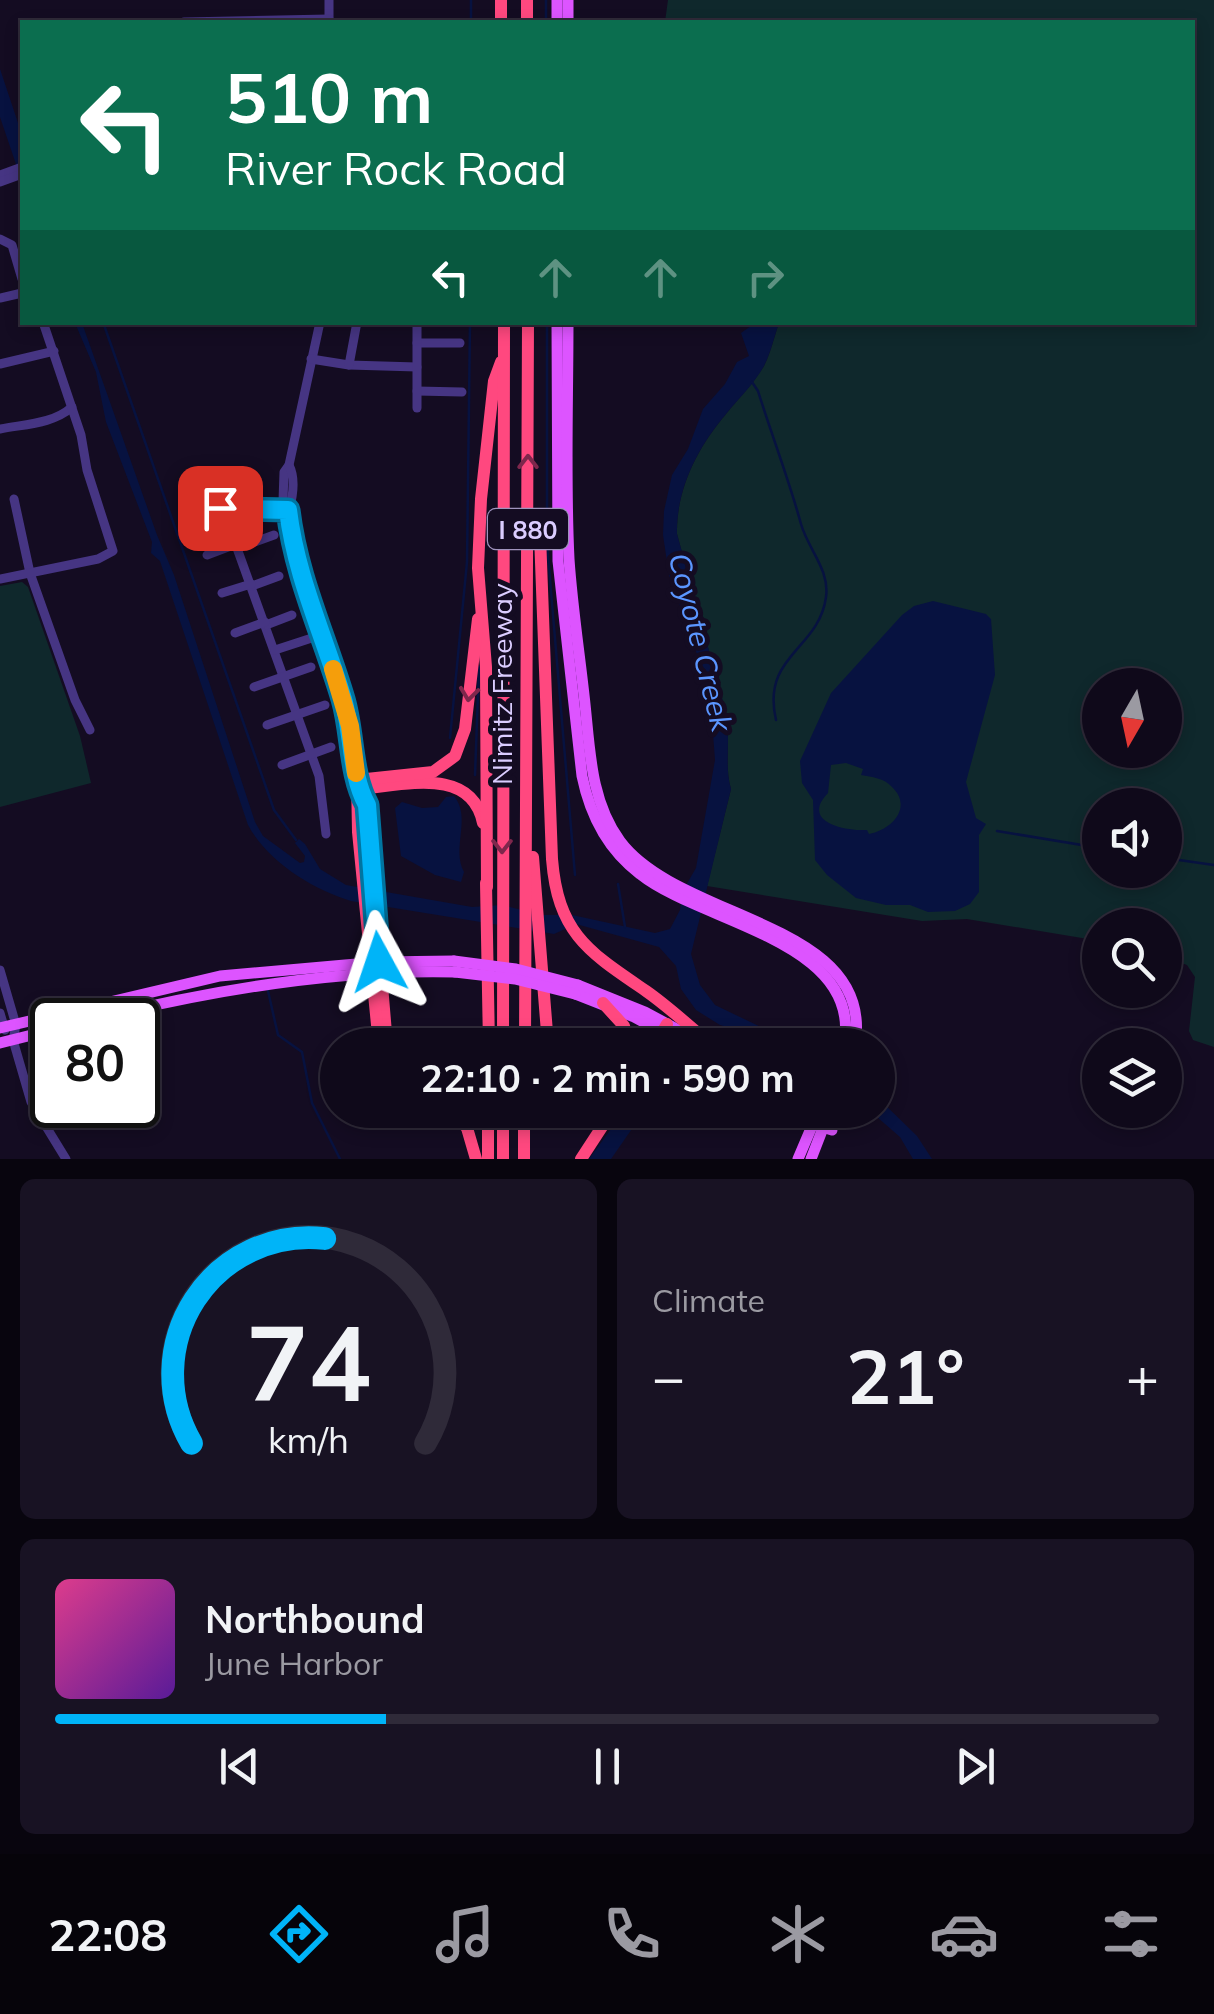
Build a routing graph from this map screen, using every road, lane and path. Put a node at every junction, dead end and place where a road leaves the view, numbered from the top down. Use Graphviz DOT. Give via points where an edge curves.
graph roads {
  1 [pos="329,0"];
  2 [pos="329,20"];
  3 [pos="0,239"];
  4 [pos="20,271"];
  5 [pos="45,325"];
  6 [pos="319,325"];
  7 [pos="356,325"];
  8 [pos="418,325"];
  9 [pos="504,325"];
  10 [pos="528,325"];
  11 [pos="557,325"];
  12 [pos="568,325"];
  13 [pos="417,343"];
  14 [pos="460,344"];
  15 [pos="54,351"];
  16 [pos="504,356"];
  17 [pos="311,359"];
  18 [pos="0,364"];
  19 [pos="349,365"];
  20 [pos="417,367"];
  21 [pos="417,392"];
  22 [pos="462,392"];
  23 [pos="72,407"];
  24 [pos="417,408"];
  25 [pos="562,412"];
  26 [pos="0,428"];
  27 [pos="14,500"];
  28 [pos="193,508"];
  29 [pos="288,510"];
  30 [pos="528,510"];
  31 [pos="230,514"];
  32 [pos="274,535"];
  33 [pos="237,546"];
  34 [pos="207,554"];
  35 [pos="30,573"];
  36 [pos="279,576"];
  37 [pos="0,580"];
  38 [pos="251,585"];
  39 [pos="222,593"];
  40 [pos="480,597"];
  41 [pos="292,615"];
  42 [pos="265,624"];
  43 [pos="236,632"];
  44 [pos="321,636"];
  45 [pos="274,650"];
  46 [pos="311,666"];
  47 [pos="283,677"];
  48 [pos="254,687"];
  49 [pos="326,705"];
  50 [pos="296,715"];
  51 [pos="268,726"];
  52 [pos="90,730"];
  53 [pos="331,747"];
  54 [pos="310,754"];
  55 [pos="282,764"];
  56 [pos="358,785"];
  57 [pos="326,834"];
  58 [pos="486,887"];
  59 [pos="532,943"];
  60 [pos="810,954"];
  61 [pos="374,968"];
  62 [pos="0,970"];
  63 [pos="487,986"];
  64 [pos="577,989"];
  65 [pos="160,1003"];
  66 [pos="603,1003"];
  67 [pos="0,1013"];
  68 [pos="7,1027"];
  69 [pos="377,1028"];
  70 [pos="385,1028"];
  71 [pos="481,1028"];
  72 [pos="488,1028"];
  73 [pos="503,1028"];
  74 [pos="525,1028"];
  75 [pos="545,1028"];
  76 [pos="625,1028"];
  77 [pos="665,1028"];
  78 [pos="689,1028"];
  79 [pos="845,1028"];
  80 [pos="856,1028"];
  81 [pos="30,1036"];
  82 [pos="14,1040"];
  83 [pos="0,1043"];
  84 [pos="466,1128"];
  85 [pos="488,1128"];
  86 [pos="503,1128"];
  87 [pos="524,1128"];
  88 [pos="601,1128"];
  89 [pos="815,1128"];
  90 [pos="818,1128"];
  91 [pos="66,1159"];
  92 [pos="476,1159"];
  93 [pos="488,1159"];
  94 [pos="503,1159"];
  95 [pos="524,1159"];
  96 [pos="581,1159"];
  97 [pos="798,1159"];
  98 [pos="810,1159"];
  1 -- 2 [label="street"];
  3 -- 4 [label="street" via="12,245"];
  5 -- 15 [label="street"];
  6 -- 17 [label="street"];
  7 -- 19 [label="street"];
  8 -- 13 [label="street"];
  9 -- 16 [label="highway, Nimitz Freeway / I 880"];
  30 -- 10 [label="highway, Nimitz Freeway / I 880, one-way"];
  11 -- 25 [label="main road"];
  12 -- 25 [label="main road"];
  13 -- 14 [label="street"];
  13 -- 20 [label="street"];
  15 -- 18 [label="street"];
  15 -- 23 [label="street"];
  16 -- 40 [label="highway" via="494,381 480,499"];
  16 -- 73 [label="highway, Nimitz Freeway / I 880, one-way"];
  17 -- 19 [label="street"];
  17 -- 29 [label="street" via="289,465"];
  19 -- 20 [label="street"];
  20 -- 21 [label="street"];
  21 -- 22 [label="street"];
  21 -- 24 [label="street"];
  23 -- 26 [label="street" via="62,416"];
  23 -- 35 [label="street" via="113,551"];
  25 -- 60 [label="main road" via="573,646 600,803 629,852 669,888"];
  27 -- 35 [label="street"];
  28 -- 31 [label="street"];
  29 -- 31 [label="street"];
  29 -- 44 [label="street" via="298,570"];
  30 -- 59 [label="highway, Nimitz Freeway / I 880"];
  30 -- 78 [label="highway" via="540,535 558,896 590,952"];
  31 -- 33 [label="street"];
  32 -- 33 [label="street"];
  33 -- 34 [label="street"];
  33 -- 38 [label="street"];
  35 -- 37 [label="street"];
  35 -- 52 [label="street"];
  36 -- 38 [label="street"];
  38 -- 39 [label="street"];
  38 -- 42 [label="street"];
  40 -- 56 [label="highway, one-way" via="455,756 433,772"];
  40 -- 58 [label="highway"];
  41 -- 42 [label="street"];
  42 -- 43 [label="street"];
  42 -- 45 [label="street"];
  44 -- 45 [label="street"];
  44 -- 56 [label="street" via="350,726"];
  45 -- 47 [label="street"];
  46 -- 47 [label="street"];
  47 -- 48 [label="street"];
  47 -- 50 [label="street"];
  49 -- 50 [label="street"];
  50 -- 51 [label="street"];
  50 -- 54 [label="street"];
  53 -- 54 [label="street"];
  54 -- 55 [label="street"];
  54 -- 57 [label="street"];
  56 -- 58 [label="highway" via="440,783 465,790 480,810"];
  56 -- 61 [label="highway" via="367,805"];
  58 -- 63 [label="highway"];
  59 -- 74 [label="highway, Nimitz Freeway / I 880"];
  59 -- 75 [label="highway"];
  60 -- 79 [label="main road" via="839,994"];
  60 -- 80 [label="main road" via="830,962 849,990"];
  61 -- 64 [label="main road, bridge" via="516,969"];
  61 -- 65 [label="main road"];
  61 -- 68 [label="main road" via="220,976"];
  61 -- 69 [label="highway"];
  61 -- 70 [label="highway"];
  62 -- 68 [label="street"];
  63 -- 71 [label="highway"];
  63 -- 72 [label="highway"];
  64 -- 66 [label="main road"];
  64 -- 77 [label="main road"];
  66 -- 76 [label="highway"];
  66 -- 77 [label="main road"];
  67 -- 68 [label="street"];
  68 -- 82 [label="street"];
  81 -- 82 [label="main road"];
  82 -- 83 [label="main road"];
  82 -- 91 [label="street" via="31,1102"];
  84 -- 92 [label="highway"];
  85 -- 93 [label="highway"];
  86 -- 94 [label="highway"];
  87 -- 95 [label="highway"];
  88 -- 96 [label="highway"];
  89 -- 97 [label="main road"];
  90 -- 98 [label="main road"];
}
